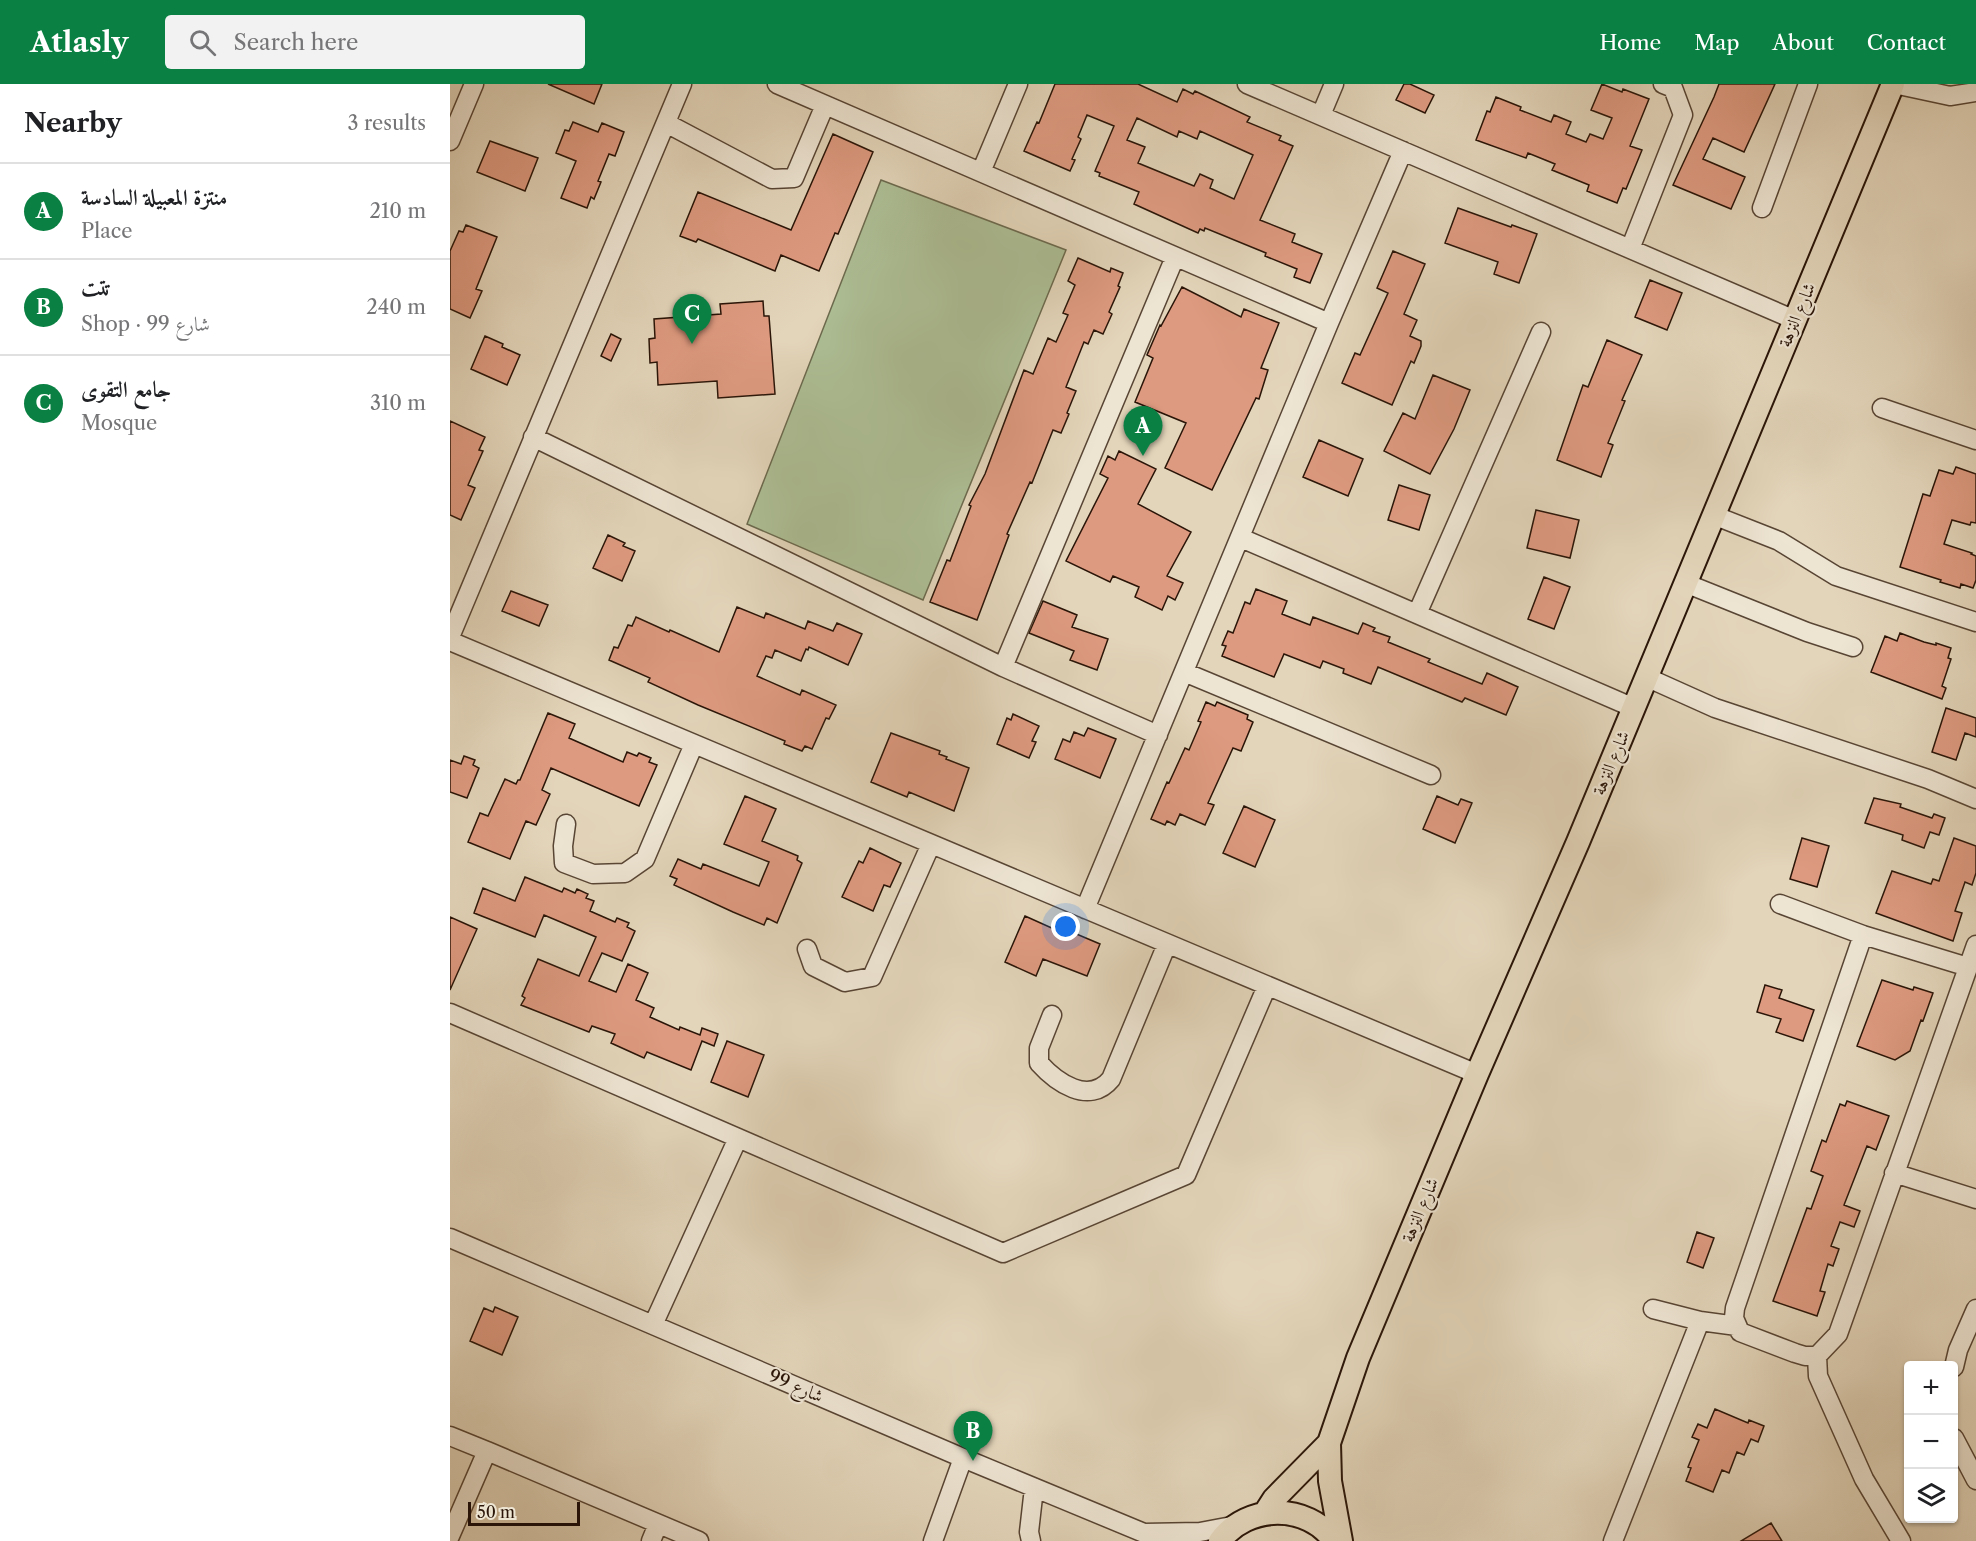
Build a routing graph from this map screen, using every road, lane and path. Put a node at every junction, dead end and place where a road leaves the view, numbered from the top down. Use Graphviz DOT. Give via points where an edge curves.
graph roads {
  1 [pos="474,84"];
  2 [pos="682,84"];
  3 [pos="777,84"];
  4 [pos="1018,84"];
  5 [pos="1247,84"];
  6 [pos="1334,84"];
  7 [pos="1664,84"];
  8 [pos="1808,84"];
  9 [pos="1894,84"];
  10 [pos="1976,92"];
  11 [pos="825,105"];
  12 [pos="1320,116"];
  13 [pos="666,123"];
  14 [pos="450,141"];
  15 [pos="1403,151"];
  16 [pos="981,172"];
  17 [pos="1762,208"];
  18 [pos="1630,249"];
  19 [pos="1175,257"];
  20 [pos="1795,320"];
  21 [pos="1329,323"];
  22 [pos="1542,332"];
  23 [pos="1882,408"];
  24 [pos="533,436"];
  25 [pos="1976,440"];
  26 [pos="1713,515"];
  27 [pos="1241,538"];
  28 [pos="1685,583"];
  29 [pos="1417,614"];
  30 [pos="1976,622"];
  31 [pos="450,639"];
  32 [pos="1853,647"];
  33 [pos="1003,667"];
  34 [pos="1185,672"];
  35 [pos="1646,677"];
  36 [pos="1634,708"];
  37 [pos="1158,735"];
  38 [pos="693,744"];
  39 [pos="1431,775"];
  40 [pos="1976,799"];
  41 [pos="566,824"];
  42 [pos="932,844"];
  43 [pos="1780,904"];
  44 [pos="1085,909"];
  45 [pos="1863,935"];
  46 [pos="1167,944"];
  47 [pos="1976,945"];
  48 [pos="807,949"];
  49 [pos="1968,967"];
  50 [pos="1267,986"];
  51 [pos="450,1013"];
  52 [pos="1052,1015"];
  53 [pos="1477,1074"];
  54 [pos="738,1138"];
  55 [pos="1894,1173"];
  56 [pos="1976,1199"];
  57 [pos="450,1238"];
  58 [pos="1653,1309"];
  59 [pos="1976,1309"];
  60 [pos="1700,1321"];
  61 [pos="653,1325"];
  62 [pos="1737,1326"];
  63 [pos="1817,1356"];
  64 [pos="1955,1361"];
  65 [pos="450,1436"];
  66 [pos="1329,1443"];
  67 [pos="1958,1447"];
  68 [pos="487,1451"];
  69 [pos="963,1458"];
  70 [pos="1976,1480"];
  71 [pos="1034,1488"];
  72 [pos="1265,1513"];
  73 [pos="658,1524"];
  74 [pos="1237,1525"];
  75 [pos="450,1536"];
  76 [pos="1149,1537"];
  77 [pos="651,1541"];
  78 [pos="699,1541"];
  79 [pos="933,1541"];
  80 [pos="1031,1541"];
  81 [pos="1220,1541"];
  82 [pos="1334,1541"];
  83 [pos="1341,1541"];
  84 [pos="1613,1541"];
  85 [pos="1901,1541"];
  1 -- 14 [label="street"];
  2 -- 13 [label="street"];
  3 -- 11 [label="street"];
  4 -- 16 [label="street"];
  5 -- 12 [label="street"];
  6 -- 12 [label="street"];
  7 -- 18 [label="street" via="1673,88 1683,115"];
  8 -- 17 [label="street"];
  9 -- 10 [label="street" via="1950,96"];
  9 -- 20 [label="main road, شارع النزهة"];
  11 -- 13 [label="street" via="794,178 789,179 772,179"];
  11 -- 16 [label="street"];
  12 -- 15 [label="street"];
  13 -- 24 [label="street"];
  15 -- 18 [label="street"];
  15 -- 21 [label="street"];
  16 -- 19 [label="street"];
  18 -- 20 [label="street"];
  19 -- 21 [label="street"];
  19 -- 33 [label="street"];
  20 -- 26 [label="main road, شارع النزهة"];
  21 -- 27 [label="street"];
  22 -- 29 [label="street"];
  23 -- 25 [label="street"];
  24 -- 31 [label="street"];
  24 -- 33 [label="street"];
  26 -- 28 [label="main road, شارع النزهة"];
  26 -- 30 [label="street" via="1779,541 1836,576"];
  27 -- 29 [label="street"];
  27 -- 34 [label="street"];
  28 -- 32 [label="street"];
  28 -- 35 [label="main road, شارع النزهة"];
  29 -- 36 [label="street"];
  31 -- 38 [label="street"];
  33 -- 37 [label="street"];
  34 -- 37 [label="street"];
  34 -- 39 [label="street"];
  35 -- 36 [label="main road, شارع النزهة"];
  35 -- 40 [label="street" via="1715,708 1928,779"];
  36 -- 53 [label="main road, شارع النزهة"];
  37 -- 44 [label="street"];
  38 -- 41 [label="street" via="645,859 625,873 593,874 564,863"];
  38 -- 42 [label="street"];
  42 -- 44 [label="street"];
  42 -- 48 [label="street" via="872,977 845,982 813,966"];
  43 -- 45 [label="street"];
  44 -- 46 [label="street"];
  45 -- 49 [label="street"];
  45 -- 62 [label="street" via="1735,1308"];
  46 -- 50 [label="street"];
  46 -- 52 [label="street" via="1108,1084 1087,1091 1067,1087 1039,1063 1039,1048"];
  47 -- 49 [label="street"];
  49 -- 55 [label="street"];
  50 -- 53 [label="street"];
  50 -- 54 [label="street" via="1186,1175 1003,1253"];
  51 -- 54 [label="street"];
  53 -- 66 [label="main road, شارع النزهة" via="1358,1358"];
  54 -- 61 [label="street"];
  55 -- 56 [label="street"];
  55 -- 63 [label="street" via="1838,1334"];
  57 -- 61 [label="street, شارع 99"];
  58 -- 60 [label="street"];
  59 -- 64 [label="street"];
  60 -- 62 [label="street"];
  60 -- 84 [label="street"];
  61 -- 69 [label="street, شارع 99"];
  62 -- 63 [label="street" via="1740,1332 1795,1353"];
  63 -- 85 [label="street" via="1818,1376 1864,1479"];
  65 -- 68 [label="street"];
  66 -- 72 [label="main road, شارع النزهة"];
  66 -- 83 [label="main road, شارع النزهة" via="1330,1481"];
  67 -- 70 [label="street"];
  68 -- 73 [label="street"];
  68 -- 75 [label="street"];
  69 -- 71 [label="street, شارع 99"];
  69 -- 79 [label="street"];
  71 -- 76 [label="street, شارع 99"];
  71 -- 80 [label="street"];
  72 -- 74 [label="main road"];
  72 -- 82 [label="main road" via="1289,1513 1311,1520"];
  73 -- 77 [label="street"];
  73 -- 78 [label="street"];
  74 -- 76 [label="street, شارع 99"];
  74 -- 81 [label="main road"];
}
